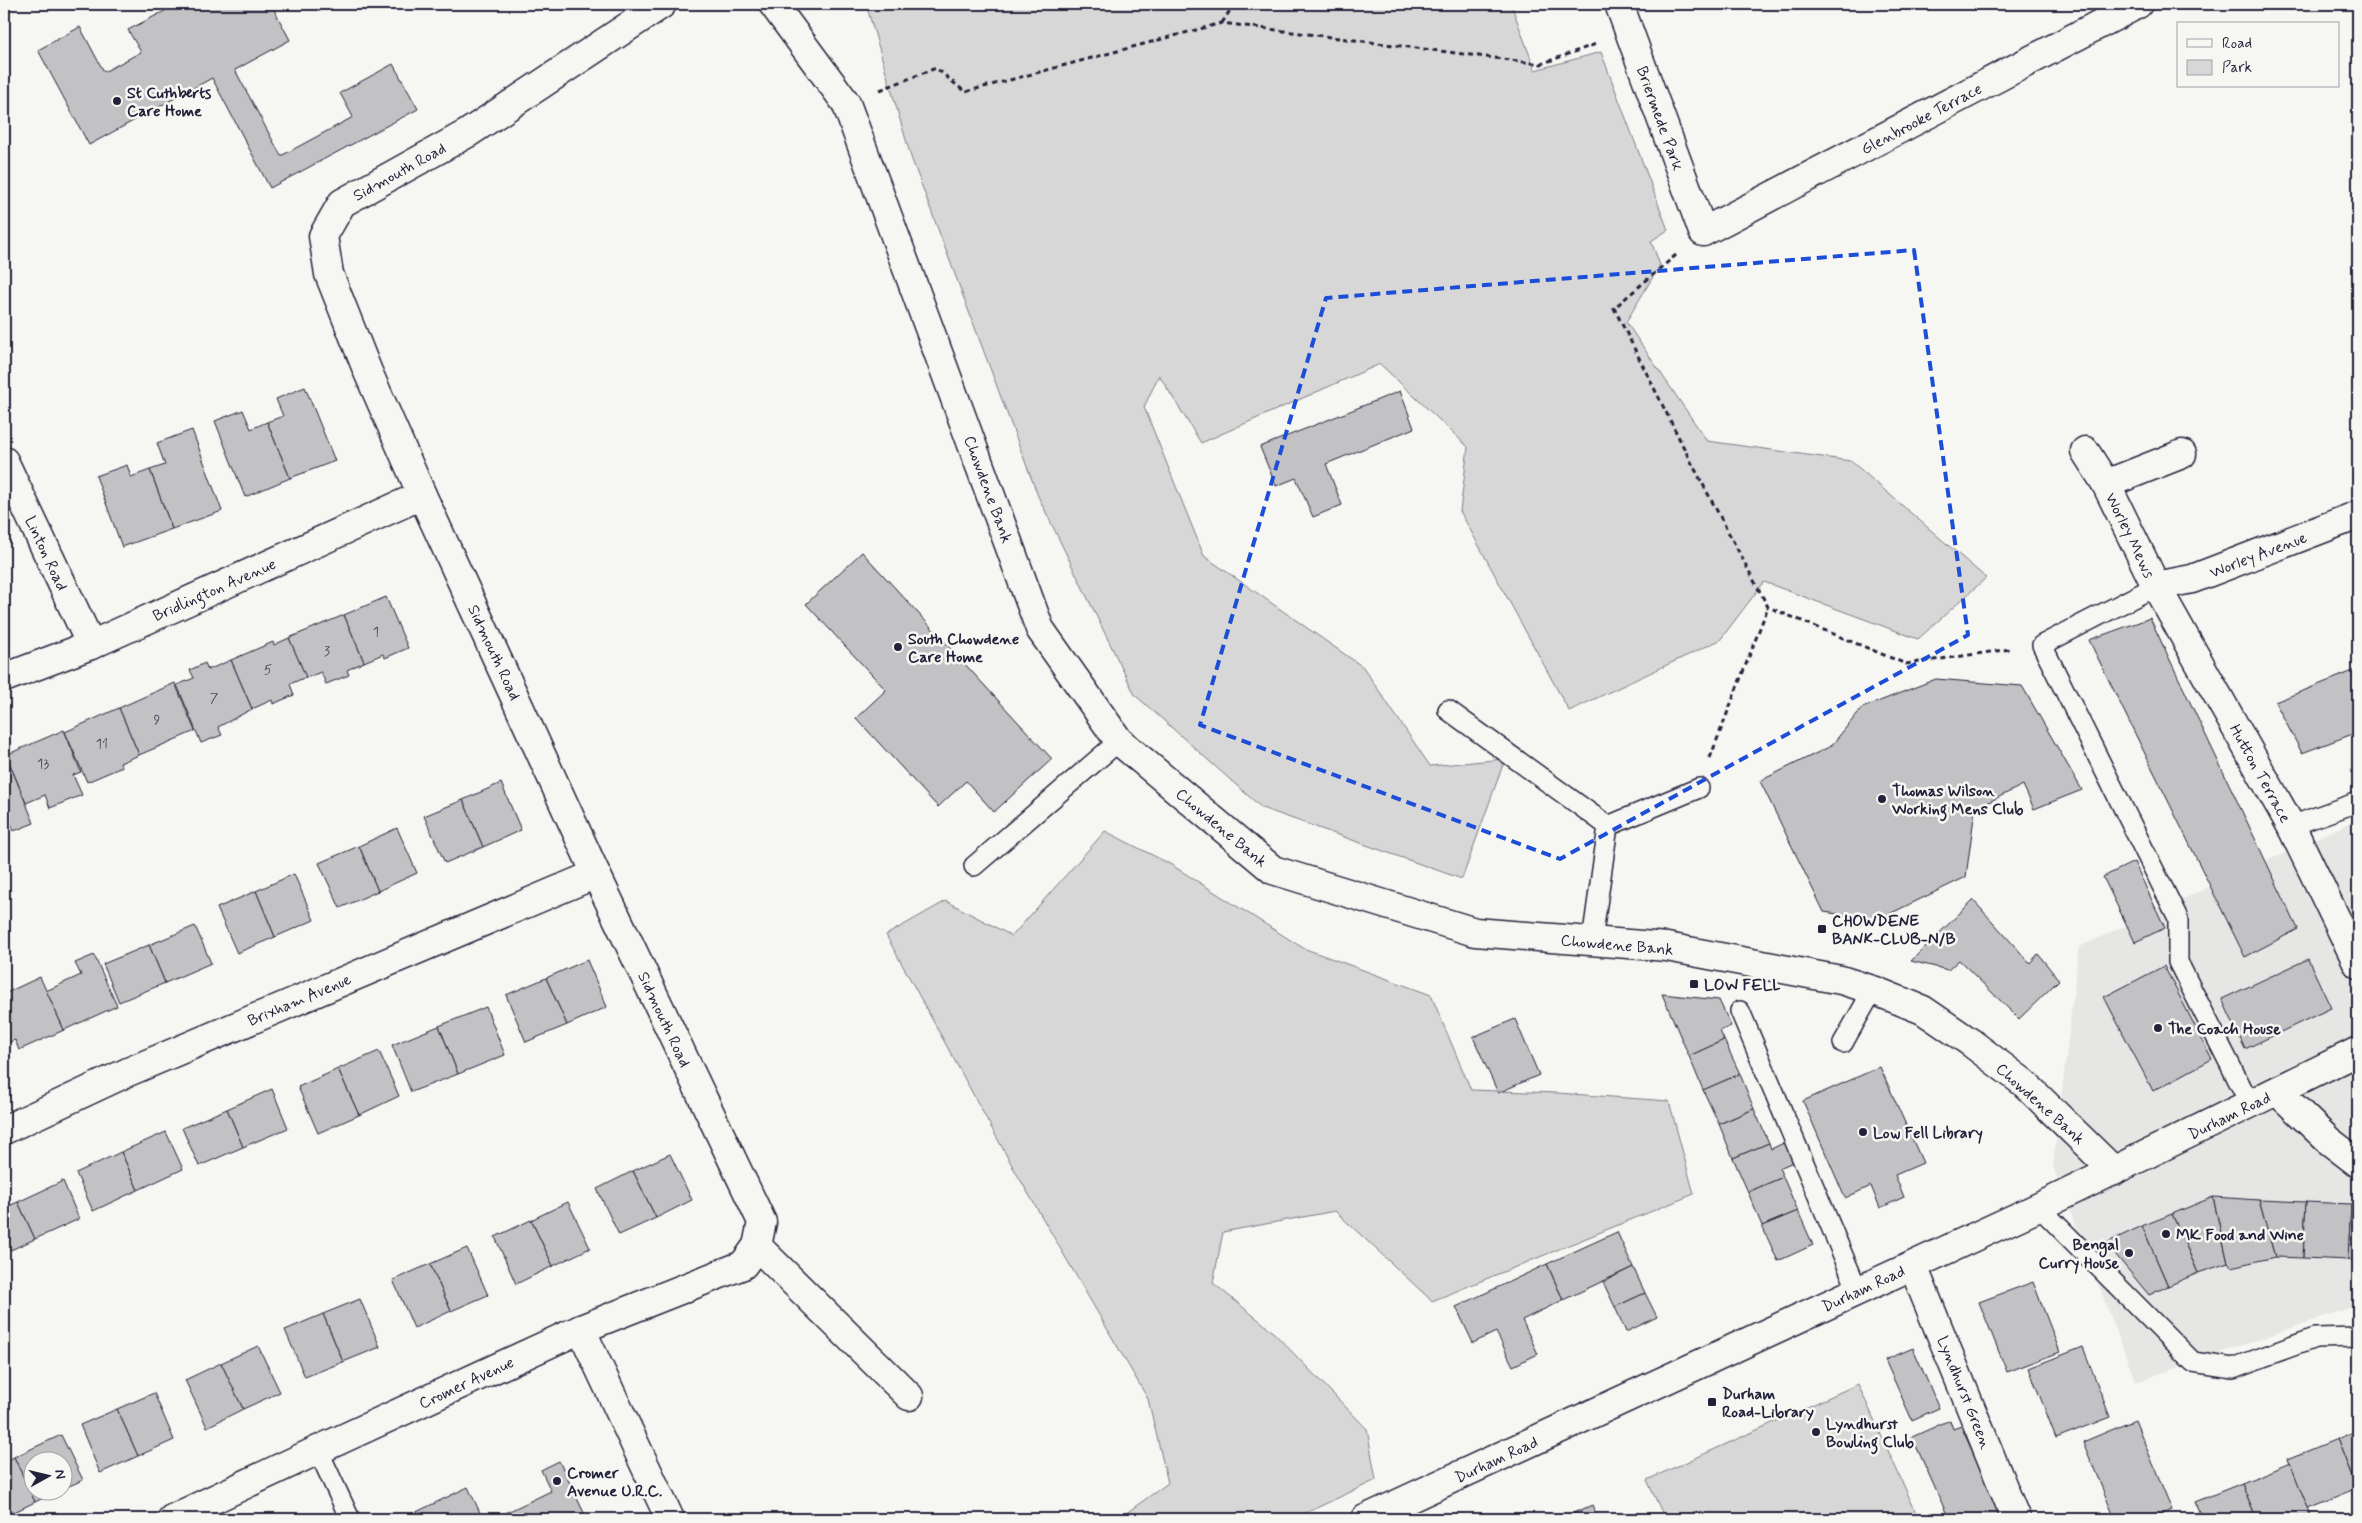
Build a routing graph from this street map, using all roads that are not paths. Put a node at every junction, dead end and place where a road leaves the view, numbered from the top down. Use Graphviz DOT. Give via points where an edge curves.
graph roads {
  1 [pos="662,4"];
  2 [pos="774,4"];
  3 [pos="1619,4"];
  4 [pos="2138,4"];
  5 [pos="1704,232"];
  6 [pos="2085,451"];
  7 [pos="2182,454"];
  8 [pos="4,461"];
  9 [pos="2106,484"];
  10 [pos="422,495"];
  11 [pos="2358,515"];
  12 [pos="2156,586"];
  13 [pos="90,645"];
  14 [pos="4,678"];
  15 [pos="1448,710"];
  16 [pos="1119,742"];
  17 [pos="1699,788"];
  18 [pos="2358,802"];
  19 [pos="1608,826"];
  20 [pos="2291,826"];
  21 [pos="974,866"];
  22 [pos="596,874"];
  23 [pos="1592,941"];
  24 [pos="2358,964"];
  25 [pos="1873,990"];
  26 [pos="1740,1011"];
  27 [pos="1843,1043"];
  28 [pos="2358,1051"];
  29 [pos="2278,1091"];
  30 [pos="2250,1104"];
  31 [pos="4,1130"];
  32 [pos="2358,1163"];
  33 [pos="2114,1171"];
  34 [pos="2039,1207"];
  35 [pos="757,1246"];
  36 [pos="1913,1266"];
  37 [pos="1858,1291"];
  38 [pos="581,1330"];
  39 [pos="2358,1337"];
  40 [pos="909,1396"];
  41 [pos="318,1450"];
  42 [pos="1393,1514"];
  43 [pos="172,1519"];
  44 [pos="350,1519"];
  45 [pos="670,1519"];
  46 [pos="1366,1519"];
  47 [pos="2016,1519"];
  1 -- 10 [label="street, Sidmouth Road" via="468,133 342,202 323,236 329,274"];
  2 -- 16 [label="street, Chowdene Bank" via="846,103 1040,629"];
  3 -- 5 [label="street, Briermede Park"];
  4 -- 5 [label="street, Glenbrooke Terrace"];
  6 -- 9 [label="street, Worley Mews"];
  7 -- 9 [label="street, Worley Mews"];
  8 -- 13 [label="street, Linton Road"];
  9 -- 12 [label="street, Worley Mews"];
  10 -- 13 [label="street, Bridlington Avenue"];
  10 -- 22 [label="street, Sidmouth Road"];
  11 -- 12 [label="street, Worley Avenue" via="2192,579"];
  12 -- 20 [label="street, Hutton Terrace"];
  12 -- 30 [label="lane" via="2042,645 2178,918 2178,962"];
  13 -- 14 [label="street, Bridlington Avenue"];
  15 -- 19 [label="lane"];
  16 -- 21 [label="lane"];
  16 -- 23 [label="street, Chowdene Bank" via="1273,870 1475,932"];
  17 -- 19 [label="lane"];
  18 -- 20 [label="lane"];
  19 -- 23 [label="lane"];
  20 -- 24 [label="street, Hutton Terrace"];
  22 -- 31 [label="street, Brixham Avenue" via="128,1072"];
  22 -- 35 [label="street, Sidmouth Road" via="762,1222"];
  23 -- 25 [label="street, Chowdene Bank" via="1666,947 1841,980"];
  25 -- 27 [label="lane"];
  25 -- 33 [label="street, Chowdene Bank" via="1923,1010 1970,1042 2024,1083"];
  26 -- 37 [label="lane"];
  28 -- 29 [label="street, Durham Road"];
  29 -- 30 [label="street, Durham Road"];
  29 -- 32 [label="street" via="2328,1140"];
  30 -- 33 [label="street, Durham Road"];
  33 -- 34 [label="street, Durham Road"];
  34 -- 36 [label="street, Durham Road"];
  34 -- 39 [label="lane" via="2194,1362 2233,1368 2315,1338"];
  35 -- 38 [label="street, Cromer Avenue" via="743,1265"];
  35 -- 40 [label="street"];
  36 -- 37 [label="street, Durham Road"];
  36 -- 47 [label="street, Lyndhurst Green"];
  37 -- 42 [label="street, Durham Road"];
  38 -- 41 [label="street, Cromer Avenue"];
  38 -- 45 [label="street"];
  41 -- 43 [label="street, Cromer Avenue"];
  41 -- 44 [label="lane"];
  42 -- 46 [label="street, Durham Road"];
}
